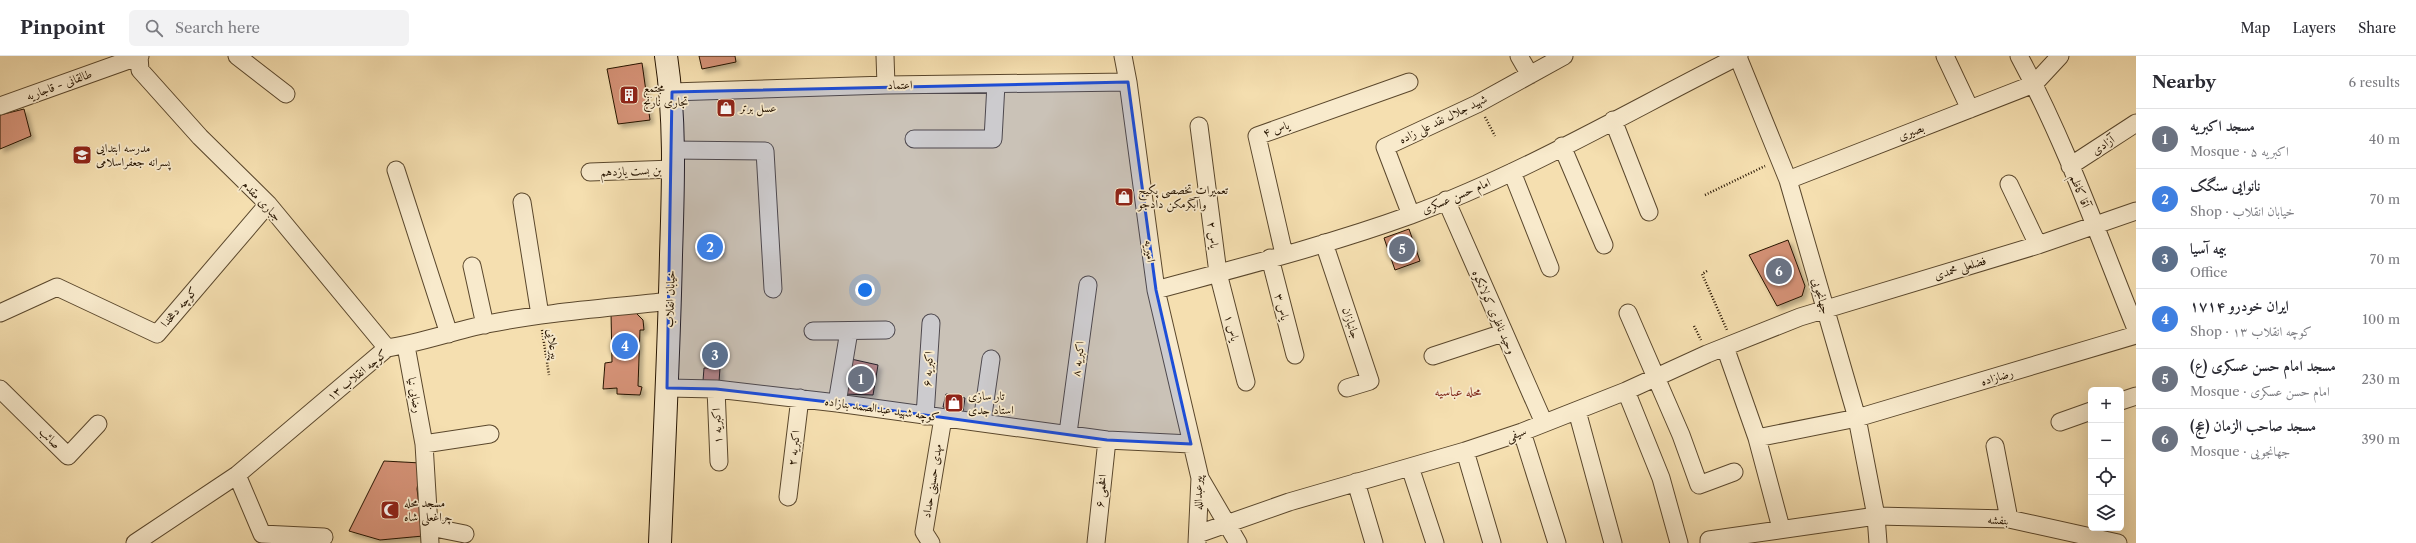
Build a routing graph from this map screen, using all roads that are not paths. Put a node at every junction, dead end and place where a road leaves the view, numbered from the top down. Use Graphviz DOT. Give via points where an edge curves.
graph roads {
  1 [pos="140,56"];
  2 [pos="237,56"];
  3 [pos="666,56"];
  4 [pos="885,56"];
  5 [pos="1123,56"];
  6 [pos="1519,56"];
  7 [pos="1564,56"];
  8 [pos="1739,56"];
  9 [pos="1945,56"];
  10 [pos="2019,56"];
  11 [pos="2060,56"];
  12 [pos="1530,75"];
  13 [pos="1128,82"];
  14 [pos="1409,82"];
  15 [pos="996,84"];
  16 [pos="2034,84"];
  17 [pos="886,85"];
  18 [pos="672,92"];
  19 [pos="286,94"];
  20 [pos="0,106"];
  21 [pos="1970,109"];
  22 [pos="1613,120"];
  23 [pos="2136,123"];
  24 [pos="1199,126"];
  25 [pos="914,139"];
  26 [pos="1562,146"];
  27 [pos="673,160"];
  28 [pos="2070,166"];
  29 [pos="396,170"];
  30 [pos="590,172"];
  31 [pos="1512,172"];
  32 [pos="1788,180"];
  33 [pos="2009,184"];
  34 [pos="1446,200"];
  35 [pos="522,202"];
  36 [pos="268,204"];
  37 [pos="2136,211"];
  38 [pos="1649,212"];
  39 [pos="1412,214"];
  40 [pos="2094,227"];
  41 [pos="1324,243"];
  42 [pos="1604,245"];
  43 [pos="2038,245"];
  44 [pos="1277,256"];
  45 [pos="472,266"];
  46 [pos="1550,268"];
  47 [pos="1218,273"];
  48 [pos="1088,285"];
  49 [pos="773,289"];
  50 [pos="1156,290"];
  51 [pos="670,302"];
  52 [pos="1825,309"];
  53 [pos="0,313"];
  54 [pos="1628,313"];
  55 [pos="540,314"];
  56 [pos="931,323"];
  57 [pos="485,325"];
  58 [pos="2136,329"];
  59 [pos="886,330"];
  60 [pos="813,331"];
  61 [pos="849,331"];
  62 [pos="1503,333"];
  63 [pos="449,334"];
  64 [pos="2136,335"];
  65 [pos="1729,345"];
  66 [pos="406,346"];
  67 [pos="387,348"];
  68 [pos="1295,355"];
  69 [pos="1433,356"];
  70 [pos="991,359"];
  71 [pos="1657,378"];
  72 [pos="1246,382"];
  73 [pos="667,388"];
  74 [pos="1347,388"];
  75 [pos="0,389"];
  76 [pos="716,389"];
  77 [pos="1626,391"];
  78 [pos="2136,396"];
  79 [pos="800,398"];
  80 [pos="2124,401"];
  81 [pos="837,403"];
  82 [pos="1578,411"];
  83 [pos="2088,413"];
  84 [pos="925,416"];
  85 [pos="942,418"];
  86 [pos="1857,418"];
  87 [pos="982,422"];
  88 [pos="2060,422"];
  89 [pos="1544,423"];
  90 [pos="98,424"];
  91 [pos="1522,432"];
  92 [pos="1068,433"];
  93 [pos="490,434"];
  94 [pos="1757,438"];
  95 [pos="1107,440"];
  96 [pos="424,444"];
  97 [pos="1191,444"];
  98 [pos="1995,446"];
  99 [pos="1465,451"];
  100 [pos="719,462"];
  101 [pos="1410,467"];
  102 [pos="1734,472"];
  103 [pos="237,475"];
  104 [pos="1200,478"];
  105 [pos="1356,482"];
  106 [pos="788,498"];
  107 [pos="1876,516"];
  108 [pos="2009,519"];
  109 [pos="1228,525"];
  110 [pos="1781,528"];
  111 [pos="465,534"];
  112 [pos="430,535"];
  113 [pos="324,538"];
  114 [pos="1198,538"];
  115 [pos="135,543"];
  116 [pos="660,543"];
  117 [pos="931,543"];
  118 [pos="1096,543"];
  119 [pos="1238,543"];
  120 [pos="1374,543"];
  121 [pos="1435,543"];
  122 [pos="1492,543"];
  123 [pos="1557,543"];
  124 [pos="1613,543"];
  125 [pos="1679,543"];
  126 [pos="1709,543"];
  127 [pos="1878,543"];
  128 [pos="2118,543"];
  1 -- 20 [label="street, طالقانی - قاجاریه"];
  1 -- 36 [label="street, جباری مقدم" via="140,70 200,137"];
  2 -- 19 [label="street"];
  3 -- 18 [label="main road, خیابان انقلاب"];
  4 -- 17 [label="street"];
  5 -- 13 [label="street, امیریه"];
  6 -- 12 [label="street"];
  7 -- 12 [label="street, شهید جلال نقد علی زاده"];
  8 -- 22 [label="street, امام حسن عسکری"];
  8 -- 32 [label="street, جهانجویی"];
  9 -- 21 [label="street"];
  10 -- 16 [label="street, آقا کاظم"];
  11 -- 16 [label="street"];
  12 -- 39 [label="street, شهید جلال نقد علی زاده" via="1477,104 1385,147"];
  13 -- 15 [label="street, اعتماد"];
  13 -- 50 [label="street, امیریه"];
  14 -- 44 [label="street, یاس ۴" via="1257,136"];
  15 -- 17 [label="street, اعتماد"];
  15 -- 25 [label="street" via="993,139"];
  16 -- 21 [label="street, بصیری"];
  16 -- 28 [label="street, آقا کاظم"];
  17 -- 18 [label="street, اعتماد"];
  18 -- 27 [label="main road, خیابان انقلاب"];
  21 -- 32 [label="street, بصیری"];
  22 -- 26 [label="street, امام حسن عسکری"];
  22 -- 38 [label="street"];
  23 -- 28 [label="street, آزادی"];
  24 -- 47 [label="street, یاس ۲"];
  26 -- 31 [label="street, امام حسن عسکری"];
  26 -- 42 [label="street"];
  27 -- 30 [label="street, بن بست یازدهم"];
  27 -- 49 [label="street, بن بست یازدهم" via="765,151"];
  27 -- 51 [label="main road, خیابان انقلاب"];
  28 -- 40 [label="street, آقا کاظم"];
  29 -- 63 [label="street"];
  31 -- 34 [label="street, امام حسن عسکری"];
  31 -- 46 [label="street"];
  32 -- 52 [label="street, جهانجویی"];
  33 -- 43 [label="street"];
  34 -- 39 [label="street, امام حسن عسکری"];
  34 -- 62 [label="street, وحید ناظری کولانکوه"];
  35 -- 55 [label="street"];
  36 -- 53 [label="street, کوچه دهخدا" via="157,334 57,287"];
  36 -- 67 [label="street, جباری مقدم"];
  37 -- 40 [label="street"];
  39 -- 41 [label="street, امام حسن عسکری"];
  40 -- 43 [label="street, فضلعلی محمدی"];
  40 -- 58 [label="street, آقا کاظم"];
  41 -- 44 [label="street, امام حسن عسکری"];
  41 -- 74 [label="street, جانبازان" via="1370,381"];
  43 -- 52 [label="street, فضلعلی محمدی"];
  44 -- 47 [label="street, امام حسن عسکری"];
  44 -- 68 [label="street, یاس ۳"];
  45 -- 57 [label="street"];
  47 -- 50 [label="street, امام حسن عسکری"];
  47 -- 72 [label="street, یاس ۱"];
  48 -- 92 [label="street, اکبریه ۸"];
  50 -- 97 [label="street, امیریه"];
  51 -- 55 [label="street, کوچه انقلاب ۱۳"];
  51 -- 73 [label="main road, خیابان انقلاب"];
  52 -- 65 [label="street, سیفی"];
  52 -- 86 [label="street, جهانجویی"];
  54 -- 71 [label="street"];
  55 -- 57 [label="street, کوچه انقلاب ۱۳"];
  56 -- 84 [label="street, اکبریه ۶"];
  57 -- 63 [label="street, کوچه انقلاب ۱۳"];
  59 -- 61 [label="street"];
  60 -- 61 [label="street"];
  61 -- 81 [label="street"];
  62 -- 69 [label="street"];
  62 -- 89 [label="street, وحید ناظری کولانکوه"];
  63 -- 66 [label="street, کوچه انقلاب ۱۳"];
  64 -- 86 [label="street, رضازاده"];
  65 -- 71 [label="street, سیفی"];
  65 -- 94 [label="street"];
  66 -- 67 [label="street, کوچه انقلاب ۱۳"];
  66 -- 96 [label="street, رضایی نیا"];
  67 -- 103 [label="street, کوچه انقلاب ۱۳"];
  70 -- 87 [label="street"];
  71 -- 77 [label="street, سیفی"];
  71 -- 102 [label="street" via="1699,485"];
  73 -- 76 [label="street, کوچه شهید عبدالصمد بنازاده"];
  73 -- 116 [label="main road, خیابان انقلاب"];
  75 -- 90 [label="street, صائب" via="68,456"];
  76 -- 79 [label="street, کوچه شهید عبدالصمد بنازاده"];
  76 -- 100 [label="street, اکبریه ۱"];
  77 -- 82 [label="street, سیفی"];
  77 -- 125 [label="street" via="1661,478"];
  78 -- 80 [label="street"];
  79 -- 81 [label="street, کوچه شهید عبدالصمد بنازاده"];
  79 -- 106 [label="street, اکبریه ۲"];
  81 -- 84 [label="street, کوچه شهید عبدالصمد بنازاده"];
  82 -- 89 [label="street, سیفی"];
  82 -- 124 [label="street"];
  83 -- 88 [label="street"];
  84 -- 85 [label="street, کوچه شهید عبدالصمد بنازاده"];
  85 -- 87 [label="street, کوچه شهید عبدالصمد بنازاده"];
  85 -- 117 [label="street, مهدی حسینی حداد" via="924,532"];
  86 -- 94 [label="street, رضازاده"];
  86 -- 107 [label="street, جهانجویی"];
  87 -- 92 [label="street, کوچه شهید عبدالصمد بنازاده"];
  89 -- 91 [label="street, سیفی"];
  91 -- 99 [label="street, سیفی"];
  91 -- 123 [label="street"];
  92 -- 95 [label="street, کوچه شهید عبدالصمد بنازاده"];
  93 -- 96 [label="street"];
  94 -- 110 [label="street"];
  95 -- 97 [label="street, کوچه شهید عبدالصمد بنازاده"];
  95 -- 118 [label="street, افخمی ۶"];
  96 -- 112 [label="street, رضایی نیا"];
  97 -- 104 [label="street, پیرعبدالله"];
  98 -- 108 [label="street"];
  99 -- 101 [label="street, سیفی"];
  99 -- 122 [label="street"];
  101 -- 105 [label="street, سیفی"];
  101 -- 121 [label="street"];
  103 -- 113 [label="street" via="262,534"];
  103 -- 115 [label="street, کوچه انقلاب ۱۳"];
  104 -- 109 [label="street"];
  104 -- 114 [label="street, پیرعبدالله"];
  105 -- 109 [label="street, سیفی" via="1289,502"];
  105 -- 120 [label="street"];
  107 -- 108 [label="street, بنفشه"];
  107 -- 110 [label="street, بنفشه"];
  107 -- 127 [label="street, جهانجویی"];
  108 -- 128 [label="street, بنفشه"];
  109 -- 114 [label="street, سیفی"];
  109 -- 119 [label="street"];
  110 -- 126 [label="street, بنفشه" via="1709,540"];
  111 -- 112 [label="street, رضایی نیا"];
}
